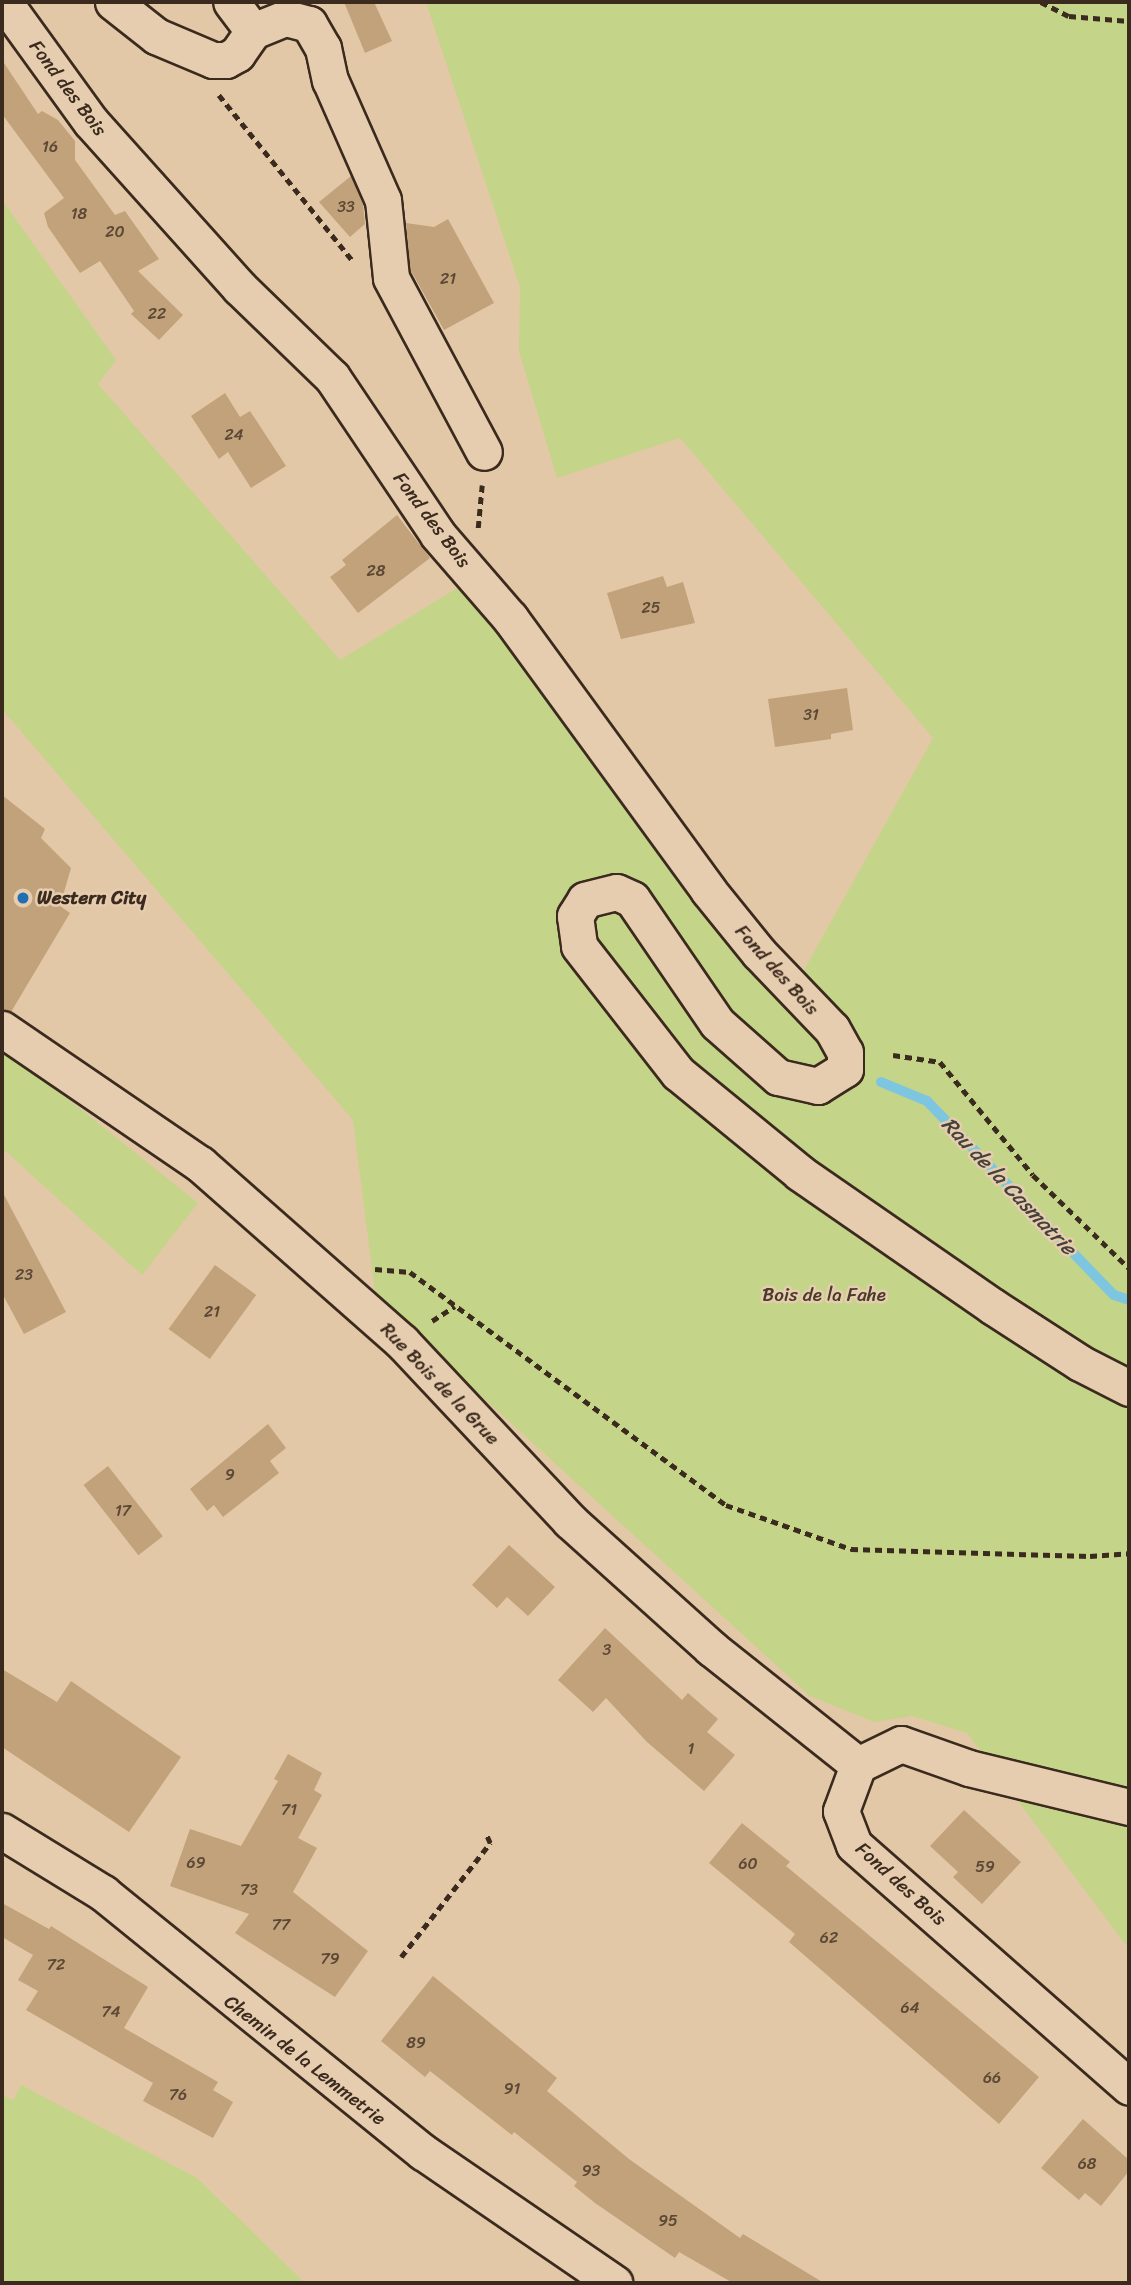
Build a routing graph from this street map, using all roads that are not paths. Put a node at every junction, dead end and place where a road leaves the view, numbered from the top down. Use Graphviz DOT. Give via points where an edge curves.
graph roads {
  1 [pos="4,2"];
  2 [pos="113,2"];
  3 [pos="231,2"];
  4 [pos="253,31"];
  5 [pos="484,452"];
  6 [pos="2,1029"];
  7 [pos="1129,1388"];
  8 [pos="858,1765"];
  9 [pos="1129,1807"];
  10 [pos="2,1831"];
  11 [pos="1129,2087"];
  12 [pos="614,2283"];
  1 -- 7 [label="street, Fond des Bois" via="91,122 240,288 332,377 438,535 510,618 708,890 759,953 832,1029 845,1052 845,1069 818,1086 778,1077 717,1023 632,899 615,892 585,900 575,916 579,946 678,1073 800,1173 1003,1313 1080,1363"];
  2 -- 4 [label="street" via="156,36 226,61"];
  3 -- 4 [label="street"];
  4 -- 5 [label="street" via="286,18 309,24 323,48 330,80 383,200 391,278"];
  6 -- 8 [label="street, Rue Bois de la Grue" via="192,1157 402,1342 570,1521 711,1648"];
  8 -- 9 [label="street" via="901,1744 969,1768"];
  8 -- 11 [label="street, Fond des Bois" via="841,1811 854,1845"];
  10 -- 12 [label="street, Chemin de la Lemmetrie" via="103,1893 422,2152"];
}
